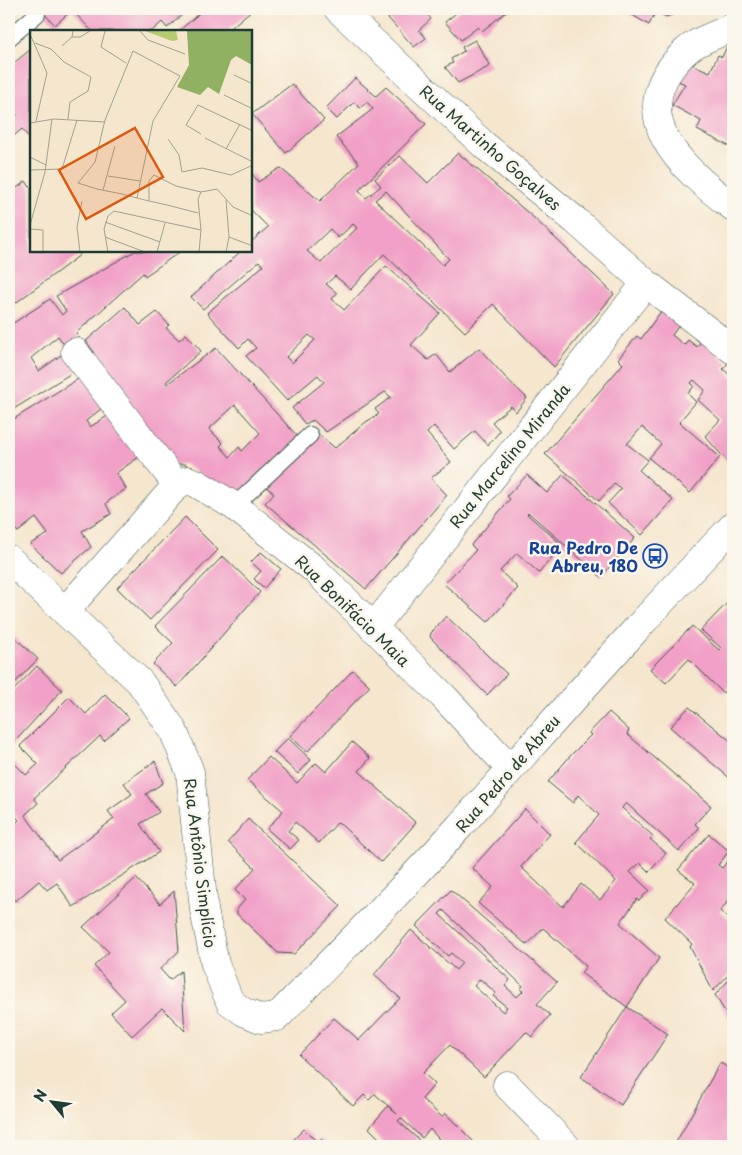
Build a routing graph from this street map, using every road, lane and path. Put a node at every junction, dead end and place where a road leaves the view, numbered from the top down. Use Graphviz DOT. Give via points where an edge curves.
graph roads {
  1 [pos="338,9"];
  2 [pos="37,14"];
  3 [pos="733,27"];
  4 [pos="9,38"];
  5 [pos="733,207"];
  6 [pos="646,283"];
  7 [pos="733,350"];
  8 [pos="75,352"];
  9 [pos="310,435"];
  10 [pos="177,484"];
  11 [pos="234,506"];
  12 [pos="733,526"];
  13 [pos="9,559"];
  14 [pos="65,611"];
  15 [pos="373,628"];
  16 [pos="510,768"];
  17 [pos="277,1017"];
  18 [pos="507,1085"];
  19 [pos="566,1146"];
  1 -- 6 [label="street, Rua Martinho Goçalves" via="484,145 576,220"];
  2 -- 4 [label="lane"];
  3 -- 5 [label="street" via="687,50 659,89 656,106 664,136 678,160"];
  6 -- 7 [label="street, Rua Martinho Goçalves"];
  6 -- 15 [label="street, Rua Marcelino Miranda"];
  8 -- 10 [label="street"];
  9 -- 11 [label="lane"];
  10 -- 11 [label="street, Rua Bonifácio Maia" via="187,480 196,483"];
  10 -- 14 [label="street"];
  11 -- 15 [label="street, Rua Bonifácio Maia" via="314,569"];
  12 -- 16 [label="street, Rua Pedro de Abreu"];
  13 -- 14 [label="street, Rua Antônio Simplício"];
  14 -- 17 [label="street, Rua Antônio Simplício" via="140,682 173,730 190,772 204,910 215,964 230,1002 261,1019"];
  15 -- 16 [label="street, Rua Bonifácio Maia"];
  16 -- 17 [label="street, Rua Pedro de Abreu" via="458,829"];
  18 -- 19 [label="street"];
}
